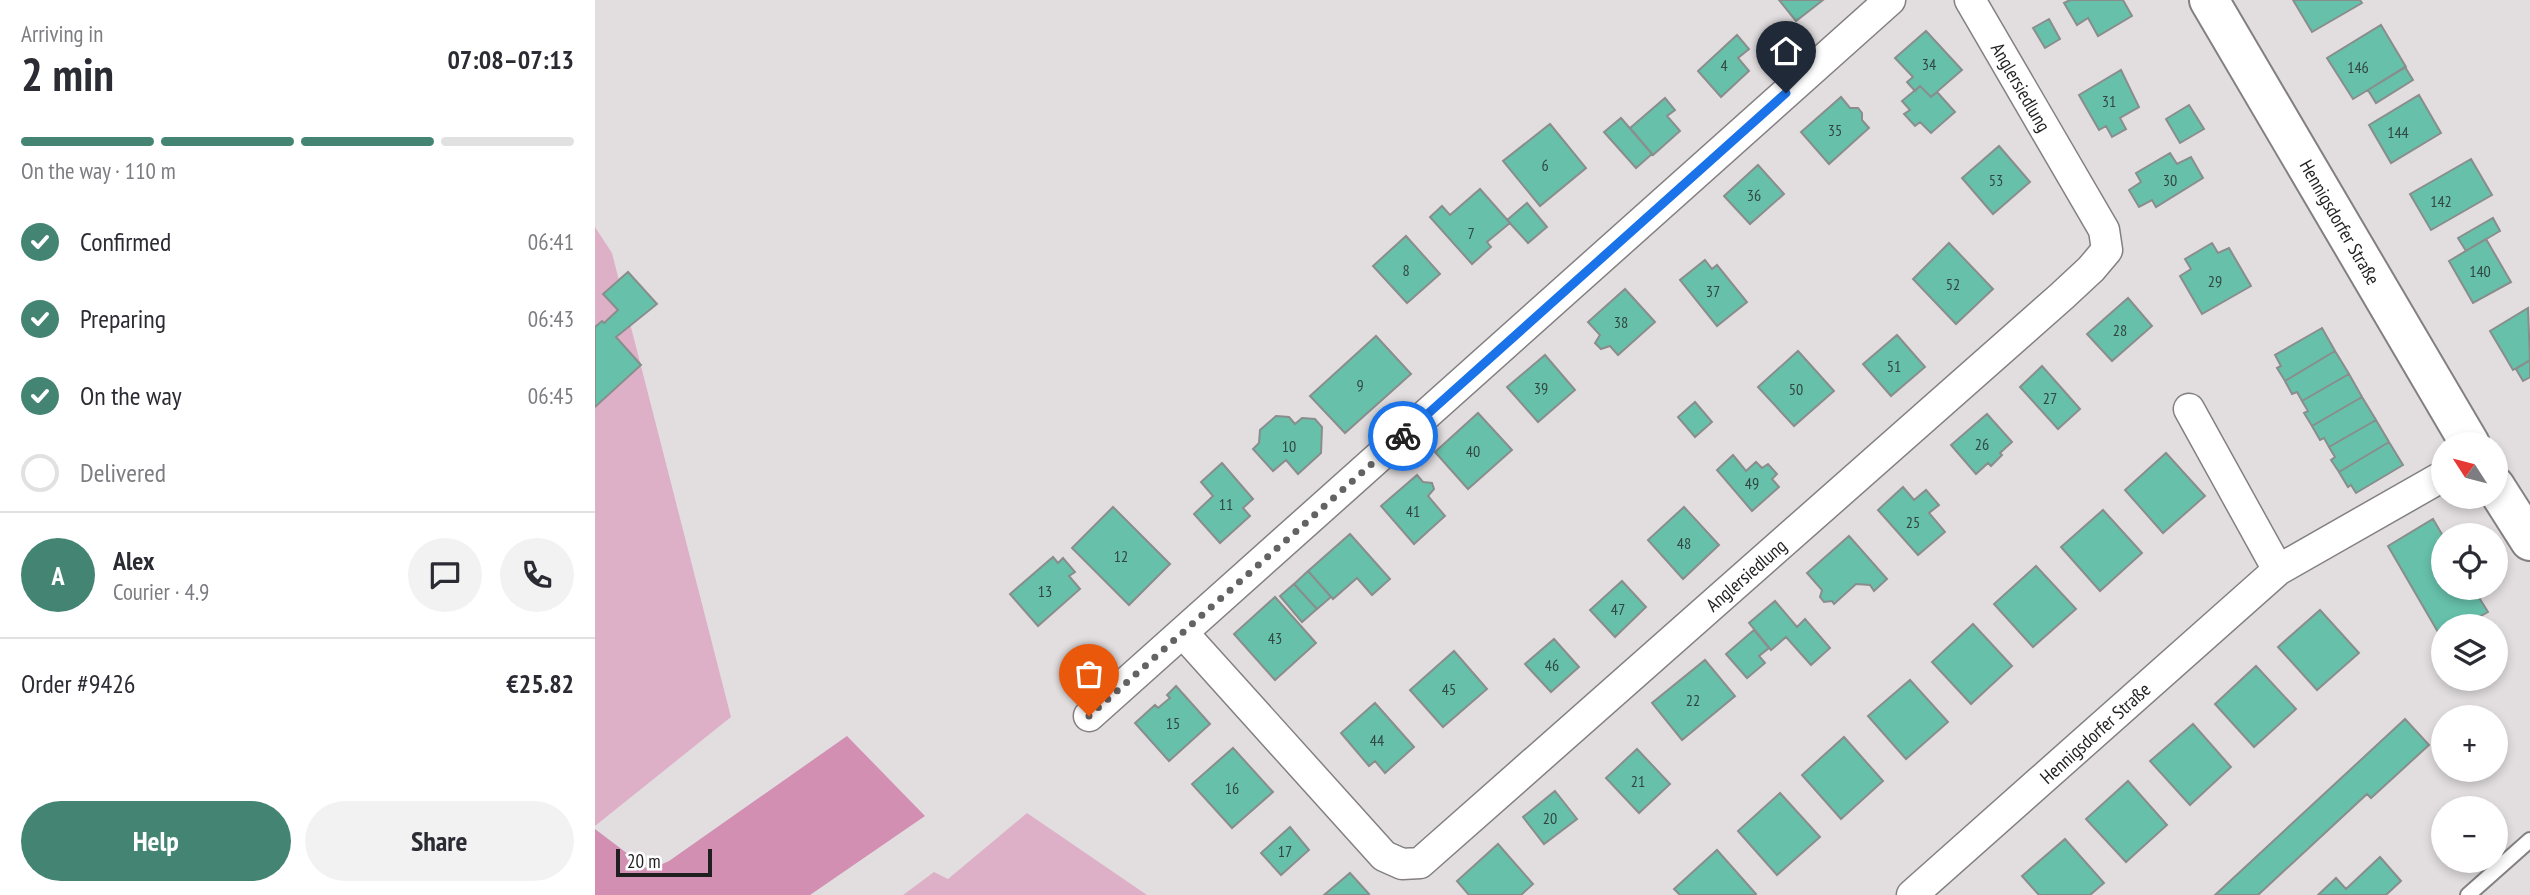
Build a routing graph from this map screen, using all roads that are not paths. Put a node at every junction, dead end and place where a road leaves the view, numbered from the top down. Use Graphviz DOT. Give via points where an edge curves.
graph roads {
  1 [pos="1890,0"];
  2 [pos="1970,0"];
  3 [pos="2209,0"];
  4 [pos="2189,409"];
  5 [pos="2463,432"];
  6 [pos="2431,483"];
  7 [pos="2508,506"];
  8 [pos="2530,541"];
  9 [pos="2278,570"];
  10 [pos="1183,633"];
  11 [pos="1089,716"];
  12 [pos="2530,840"];
  13 [pos="1912,895"];
  14 [pos="2468,895"];
  1 -- 10 [label="street"];
  2 -- 10 [label="street, Anglersiedlung" via="2104,230 2107,250 2062,296 1420,863 1402,864 1384,856"];
  3 -- 5 [label="main road, Hennigsdorfer Straße"];
  4 -- 9 [label="street"];
  6 -- 9 [label="street, Hennigsdorfer Straße"];
  7 -- 8 [label="main road"];
  9 -- 13 [label="street, Hennigsdorfer Straße"];
  10 -- 11 [label="street"];
  12 -- 14 [label="lane"];
}
